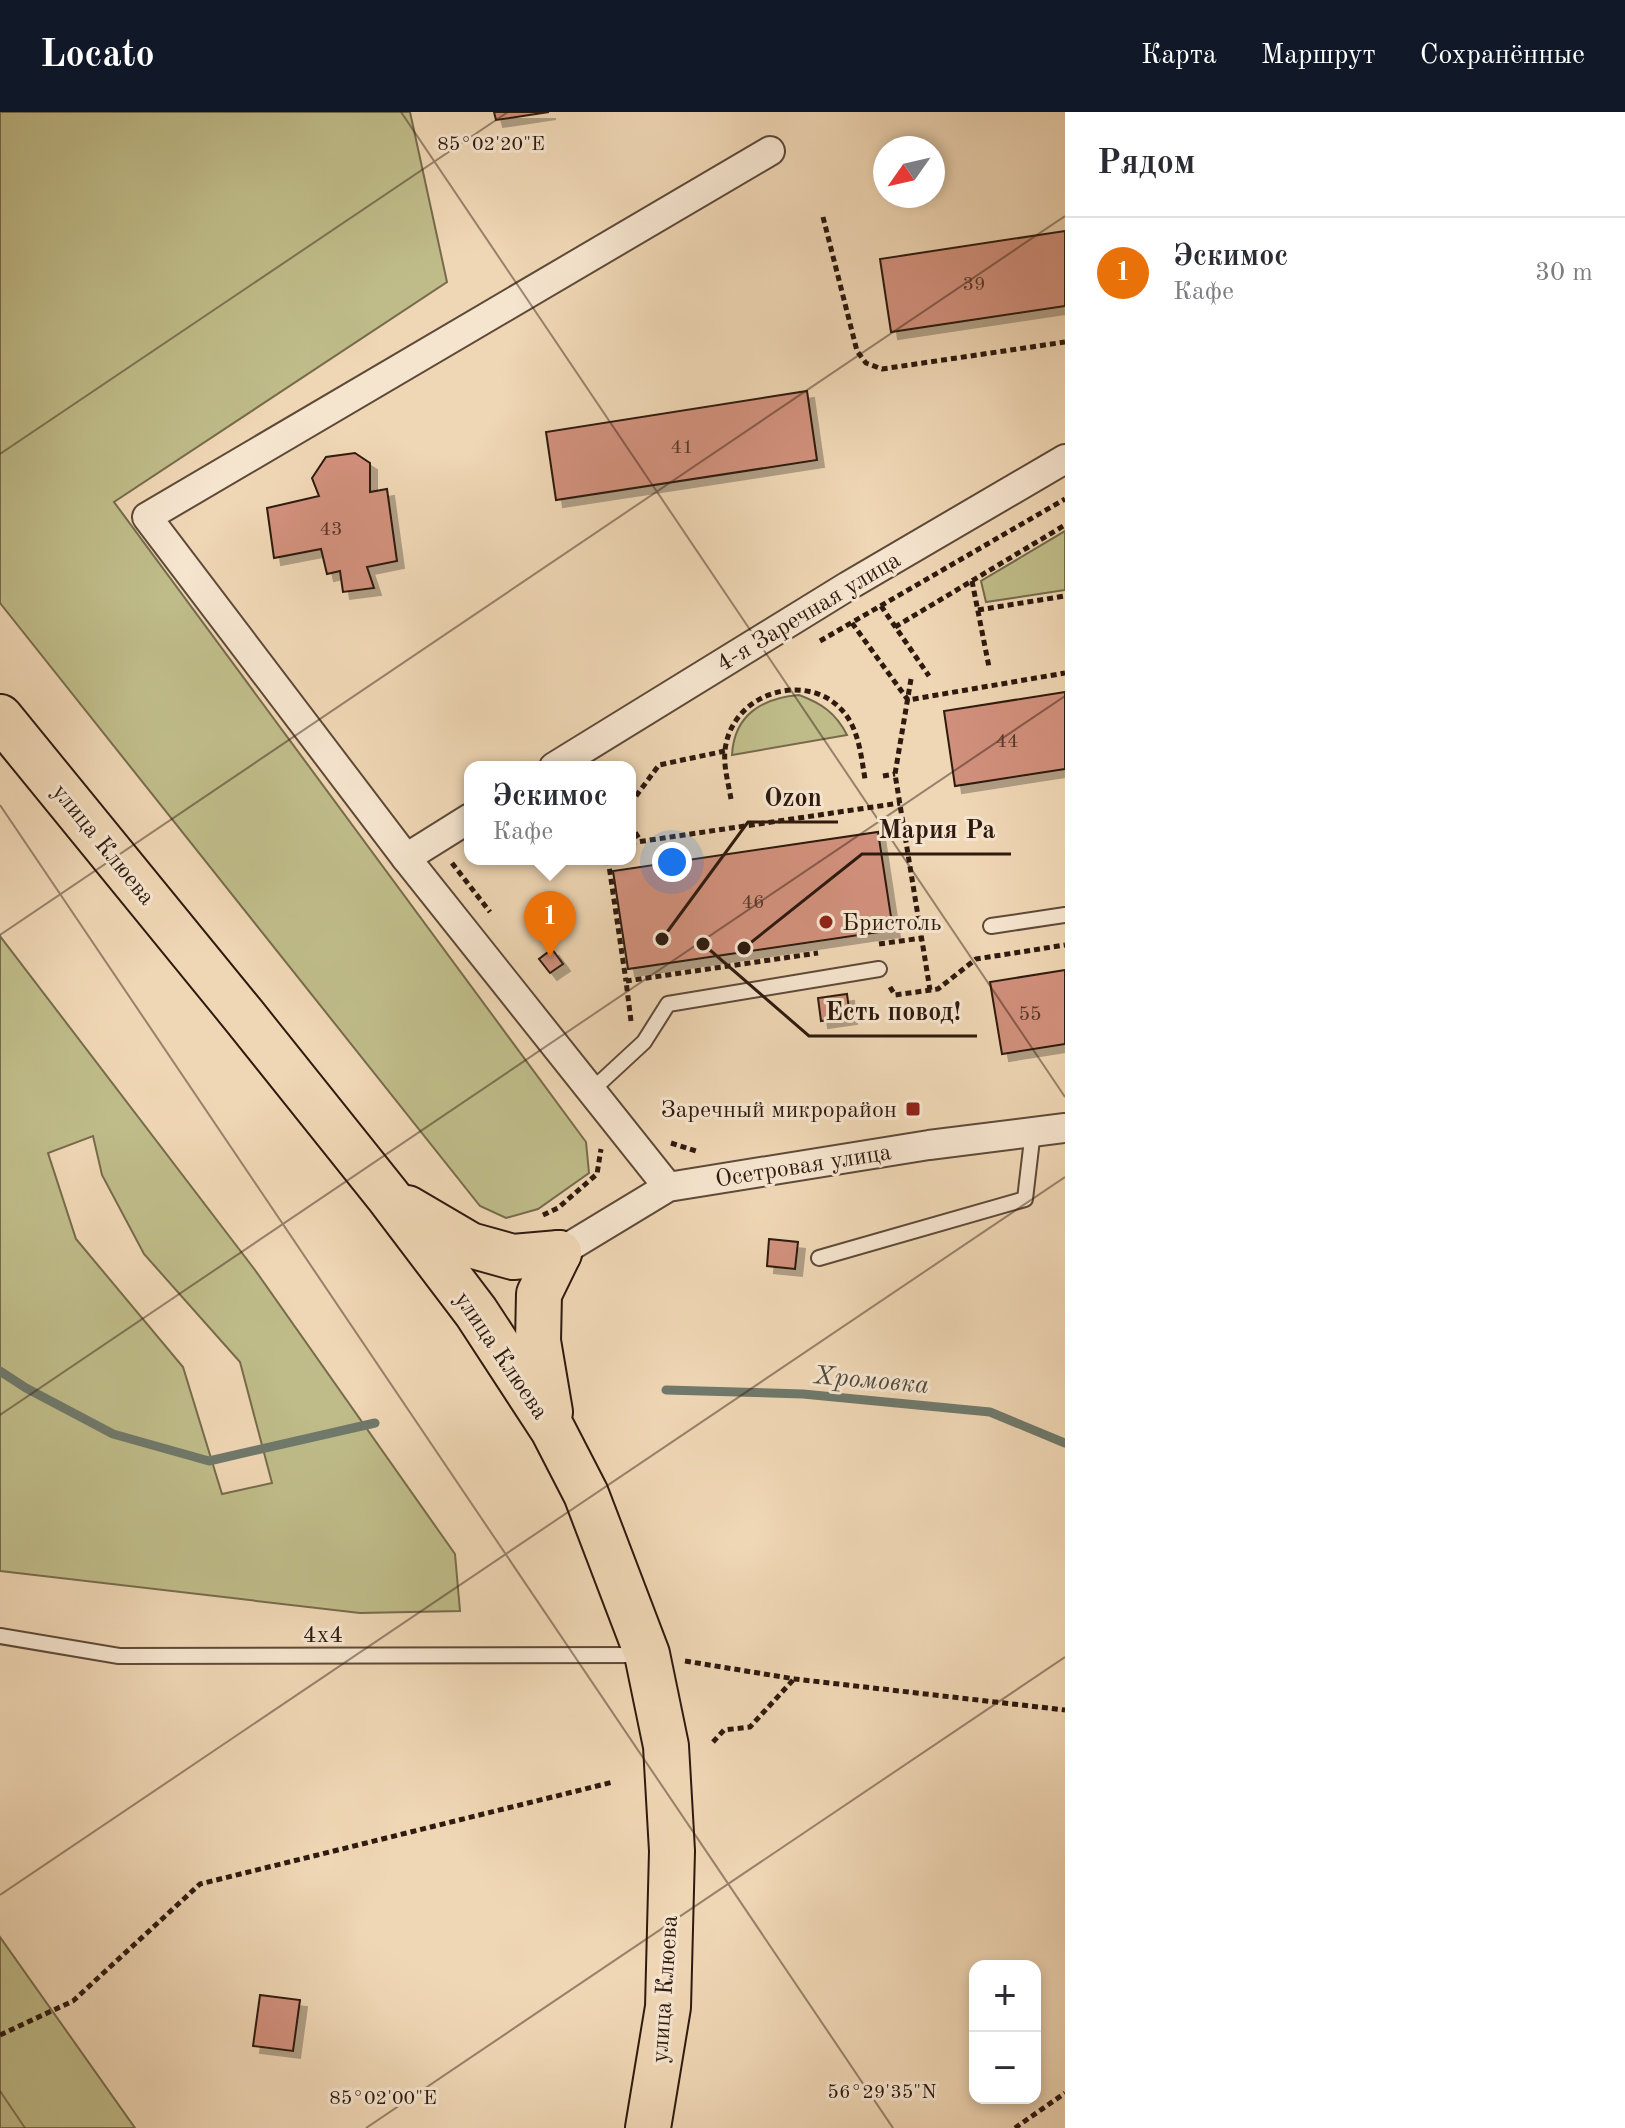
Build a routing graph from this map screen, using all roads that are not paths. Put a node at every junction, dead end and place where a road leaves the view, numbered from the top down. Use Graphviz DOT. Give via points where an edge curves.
graph roads {
  1 [pos="770,151"];
  2 [pos="1065,459"];
  3 [pos="0,717"];
  4 [pos="564,761"];
  5 [pos="464,822"];
  6 [pos="406,858"];
  7 [pos="1065,915"];
  8 [pos="991,926"];
  9 [pos="879,969"];
  10 [pos="591,1091"];
  11 [pos="1065,1128"];
  12 [pos="1033,1131"];
  13 [pos="668,1187"];
  14 [pos="388,1196"];
  15 [pos="547,1236"];
  16 [pos="819,1258"];
  17 [pos="553,1430"];
  18 [pos="0,1636"];
  19 [pos="647,1654"];
  20 [pos="648,2128"];
  1 -- 6 [label="street" via="147,517"];
  2 -- 4 [label="street, 4-я Заречная улица"];
  3 -- 14 [label="main road, улица Клюева"];
  5 -- 6 [label="street"];
  6 -- 10 [label="street"];
  7 -- 8 [label="lane"];
  9 -- 10 [label="lane" via="668,1004 644,1042"];
  10 -- 13 [label="street"];
  11 -- 12 [label="street, Осетровая улица"];
  12 -- 13 [label="street, Осетровая улица"];
  12 -- 16 [label="lane" via="1025,1199"];
  13 -- 15 [label="street, Осетровая улица"];
  14 -- 15 [label="main road" via="470,1245 513,1257"];
  14 -- 17 [label="main road, улица Клюева" via="476,1312"];
  15 -- 17 [label="main road" via="538,1341"];
  17 -- 19 [label="main road, улица Клюева" via="586,1494"];
  18 -- 19 [label="lane, 4x4" via="119,1656"];
  19 -- 20 [label="main road, улица Клюева" via="666,1746 672,1851 668,2007"];
}
